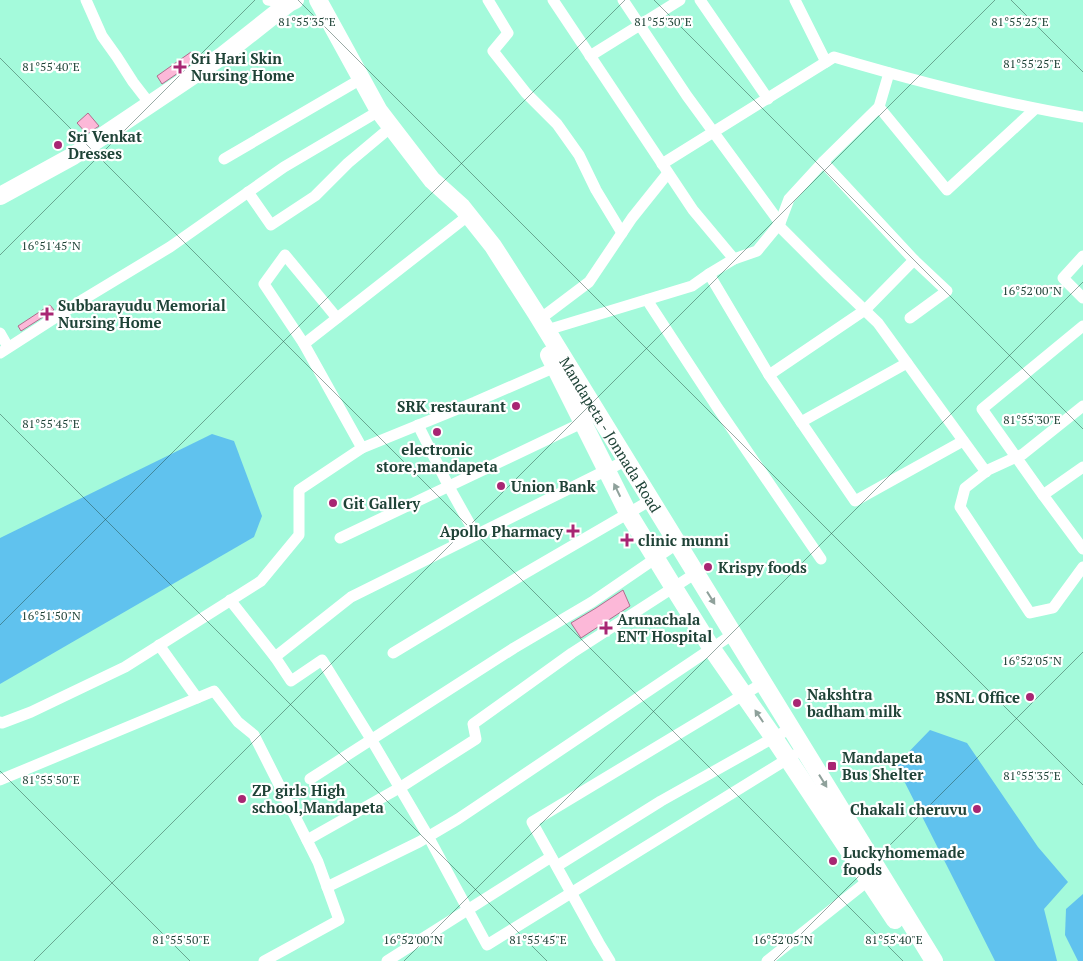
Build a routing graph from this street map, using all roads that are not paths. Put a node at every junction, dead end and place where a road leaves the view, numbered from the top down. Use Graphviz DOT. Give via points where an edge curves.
graph roads {
  1 [pos="86,0"];
  2 [pos="268,0"];
  3 [pos="318,0"];
  4 [pos="488,0"];
  5 [pos="623,0"];
  6 [pos="680,0"];
  7 [pos="700,0"];
  8 [pos="794,0"];
  9 [pos="292,1"];
  10 [pos="558,2"];
  11 [pos="640,25"];
  12 [pos="590,56"];
  13 [pos="826,62"];
  14 [pos="889,73"];
  15 [pos="361,78"];
  16 [pos="768,99"];
  17 [pos="150,104"];
  18 [pos="879,107"];
  19 [pos="1035,109"];
  20 [pos="379,111"];
  21 [pos="1083,117"];
  22 [pos="391,127"];
  23 [pos="714,133"];
  24 [pos="224,159"];
  25 [pos="823,162"];
  26 [pos="665,169"];
  27 [pos="248,192"];
  28 [pos="0,196"];
  29 [pos="466,218"];
  30 [pos="779,224"];
  31 [pos="622,233"];
  32 [pos="1083,256"];
  33 [pos="734,259"];
  34 [pos="914,260"];
  35 [pos="709,274"];
  36 [pos="1083,298"];
  37 [pos="647,300"];
  38 [pos="864,310"];
  39 [pos="337,318"];
  40 [pos="910,318"];
  41 [pos="544,324"];
  42 [pos="1083,326"];
  43 [pos="0,333"];
  44 [pos="304,344"];
  45 [pos="4,350"];
  46 [pos="907,363"];
  47 [pos="561,364"];
  48 [pos="768,375"];
  49 [pos="1083,406"];
  50 [pos="591,418"];
  51 [pos="801,422"];
  52 [pos="418,425"];
  53 [pos="964,441"];
  54 [pos="362,448"];
  55 [pos="1017,457"];
  56 [pos="627,460"];
  57 [pos="1083,467"];
  58 [pos="608,470"];
  59 [pos="986,472"];
  60 [pos="449,486"];
  61 [pos="1043,495"];
  62 [pos="651,500"];
  63 [pos="628,513"];
  64 [pos="476,535"];
  65 [pos="340,538"];
  66 [pos="678,543"];
  67 [pos="1083,548"];
  68 [pos="656,558"];
  69 [pos="821,559"];
  70 [pos="1083,568"];
  71 [pos="696,573"];
  72 [pos="674,588"];
  73 [pos="230,600"];
  74 [pos="734,634"];
  75 [pos="159,645"];
  76 [pos="712,649"];
  77 [pos="393,653"];
  78 [pos="275,657"];
  79 [pos="763,683"];
  80 [pos="744,694"];
  81 [pos="197,698"];
  82 [pos="0,722"];
  83 [pos="791,728"];
  84 [pos="774,738"];
  85 [pos="371,739"];
  86 [pos="804,748"];
  87 [pos="787,759"];
  88 [pos="310,778"];
  89 [pos="0,780"];
  90 [pos="399,788"];
  91 [pos="428,836"];
  92 [pos="307,840"];
  93 [pos="554,861"];
  94 [pos="874,876"];
  95 [pos="327,887"];
  96 [pos="571,892"];
  97 [pos="467,909"];
  98 [pos="264,961"];
  99 [pos="387,961"];
  100 [pos="610,961"];
  101 [pos="767,961"];
  102 [pos="921,961"];
  103 [pos="934,961"];
  1 -- 17 [label="street" via="102,36"];
  2 -- 9 [label="street"];
  3 -- 15 [label="main road, Mandapeta - Jonnada Road"];
  4 -- 31 [label="street" via="508,33 493,52 563,132"];
  5 -- 11 [label="street"];
  6 -- 11 [label="street"];
  7 -- 16 [label="street"];
  8 -- 13 [label="street"];
  9 -- 17 [label="main road" via="222,56"];
  10 -- 12 [label="street"];
  11 -- 12 [label="street"];
  11 -- 23 [label="street"];
  12 -- 26 [label="street"];
  13 -- 14 [label="street" via="834,57"];
  13 -- 16 [label="street"];
  14 -- 18 [label="street"];
  14 -- 19 [label="street"];
  15 -- 20 [label="main road, Mandapeta - Jonnada Road"];
  15 -- 24 [label="street"];
  16 -- 23 [label="street"];
  17 -- 28 [label="main road" via="73,156"];
  18 -- 19 [label="street" via="947,190"];
  18 -- 25 [label="street"];
  19 -- 21 [label="street"];
  20 -- 22 [label="main road, Mandapeta - Jonnada Road"];
  20 -- 27 [label="street"];
  22 -- 27 [label="street" via="314,196 271,224"];
  22 -- 29 [label="main road, Mandapeta - Jonnada Road" via="432,180 462,207"];
  23 -- 26 [label="street"];
  23 -- 30 [label="street"];
  25 -- 30 [label="street" via="789,199"];
  25 -- 34 [label="street"];
  26 -- 31 [label="street"];
  26 -- 33 [label="street" via="693,210"];
  27 -- 45 [label="street" via="170,247"];
  29 -- 39 [label="street"];
  29 -- 41 [label="main road, Mandapeta - Jonnada Road" via="494,246"];
  29 -- 47 [label="main road"];
  30 -- 33 [label="street" via="757,251"];
  30 -- 38 [label="street"];
  31 -- 41 [label="street" via="589,282"];
  32 -- 36 [label="street" via="1063,278"];
  33 -- 35 [label="street"];
  34 -- 38 [label="street"];
  34 -- 40 [label="street" via="947,291"];
  35 -- 37 [label="street" via="692,286"];
  35 -- 48 [label="street"];
  37 -- 41 [label="street"];
  37 -- 69 [label="street"];
  38 -- 46 [label="street" via="878,323"];
  38 -- 48 [label="street"];
  39 -- 44 [label="street"];
  39 -- 44 [label="street" via="285,255 264,284"];
  41 -- 47 [label="main road, Mandapeta - Jonnada Road"];
  42 -- 55 [label="street" via="982,410"];
  43 -- 45 [label="street"];
  44 -- 54 [label="street"];
  46 -- 51 [label="street"];
  46 -- 53 [label="street"];
  47 -- 50 [label="main road, Mandapeta - Jonnada Road"];
  47 -- 52 [label="street"];
  48 -- 51 [label="street"];
  49 -- 55 [label="street"];
  50 -- 56 [label="main road, Mandapeta - Jonnada Road"];
  50 -- 58 [label="main road"];
  50 -- 60 [label="street"];
  51 -- 53 [label="street" via="855,501"];
  52 -- 54 [label="street"];
  52 -- 60 [label="street"];
  53 -- 59 [label="street"];
  54 -- 73 [label="street" via="299,490 299,535 261,581"];
  55 -- 59 [label="street"];
  55 -- 61 [label="street"];
  56 -- 58 [label="street"];
  56 -- 62 [label="main road, Mandapeta - Jonnada Road"];
  57 -- 61 [label="street"];
  63 -- 58 [label="main road, one-way"];
  58 -- 64 [label="street"];
  59 -- 70 [label="street" via="965,488 960,507 1030,612 1053,608"];
  60 -- 64 [label="street"];
  60 -- 65 [label="street"];
  61 -- 67 [label="street"];
  62 -- 63 [label="street"];
  62 -- 66 [label="main road, Mandapeta - Jonnada Road"];
  63 -- 68 [label="main road"];
  63 -- 77 [label="street"];
  64 -- 78 [label="street" via="351,597"];
  66 -- 68 [label="street"];
  66 -- 71 [label="main road, Mandapeta - Jonnada Road"];
  68 -- 72 [label="main road"];
  68 -- 85 [label="street" via="592,602"];
  71 -- 72 [label="street"];
  71 -- 74 [label="main road, Mandapeta - Jonnada Road, one-way"];
  72 -- 76 [label="main road"];
  72 -- 90 [label="street" via="572,653 473,724 476,739"];
  73 -- 75 [label="street"];
  73 -- 78 [label="street"];
  74 -- 76 [label="street"];
  74 -- 79 [label="main road, Mandapeta - Jonnada Road"];
  75 -- 81 [label="street"];
  75 -- 82 [label="street" via="125,667 57,700"];
  76 -- 80 [label="main road"];
  76 -- 91 [label="street"];
  78 -- 85 [label="street" via="291,681 322,660"];
  79 -- 80 [label="street"];
  79 -- 83 [label="main road, Mandapeta - Jonnada Road"];
  84 -- 80 [label="main road, one-way"];
  80 -- 93 [label="street" via="532,822"];
  81 -- 89 [label="street"];
  81 -- 92 [label="street" via="214,692 238,722 254,735"];
  83 -- 84 [label="street"];
  83 -- 86 [label="main road, Mandapeta - Jonnada Road"];
  84 -- 87 [label="main road"];
  84 -- 93 [label="street"];
  85 -- 88 [label="street"];
  85 -- 90 [label="street"];
  86 -- 87 [label="street"];
  86 -- 94 [label="main road, Mandapeta - Jonnada Road, one-way"];
  87 -- 94 [label="main road"];
  87 -- 96 [label="street"];
  90 -- 91 [label="street"];
  90 -- 92 [label="street"];
  91 -- 95 [label="street"];
  91 -- 97 [label="street"];
  92 -- 95 [label="street"];
  93 -- 96 [label="street"];
  93 -- 97 [label="street"];
  94 -- 101 [label="street"];
  94 -- 102 [label="main road"];
  94 -- 103 [label="main road, Mandapeta - Jonnada Road"];
  95 -- 98 [label="street" via="339,920"];
  96 -- 97 [label="street" via="487,945"];
  96 -- 100 [label="street"];
  97 -- 99 [label="street"];
}
